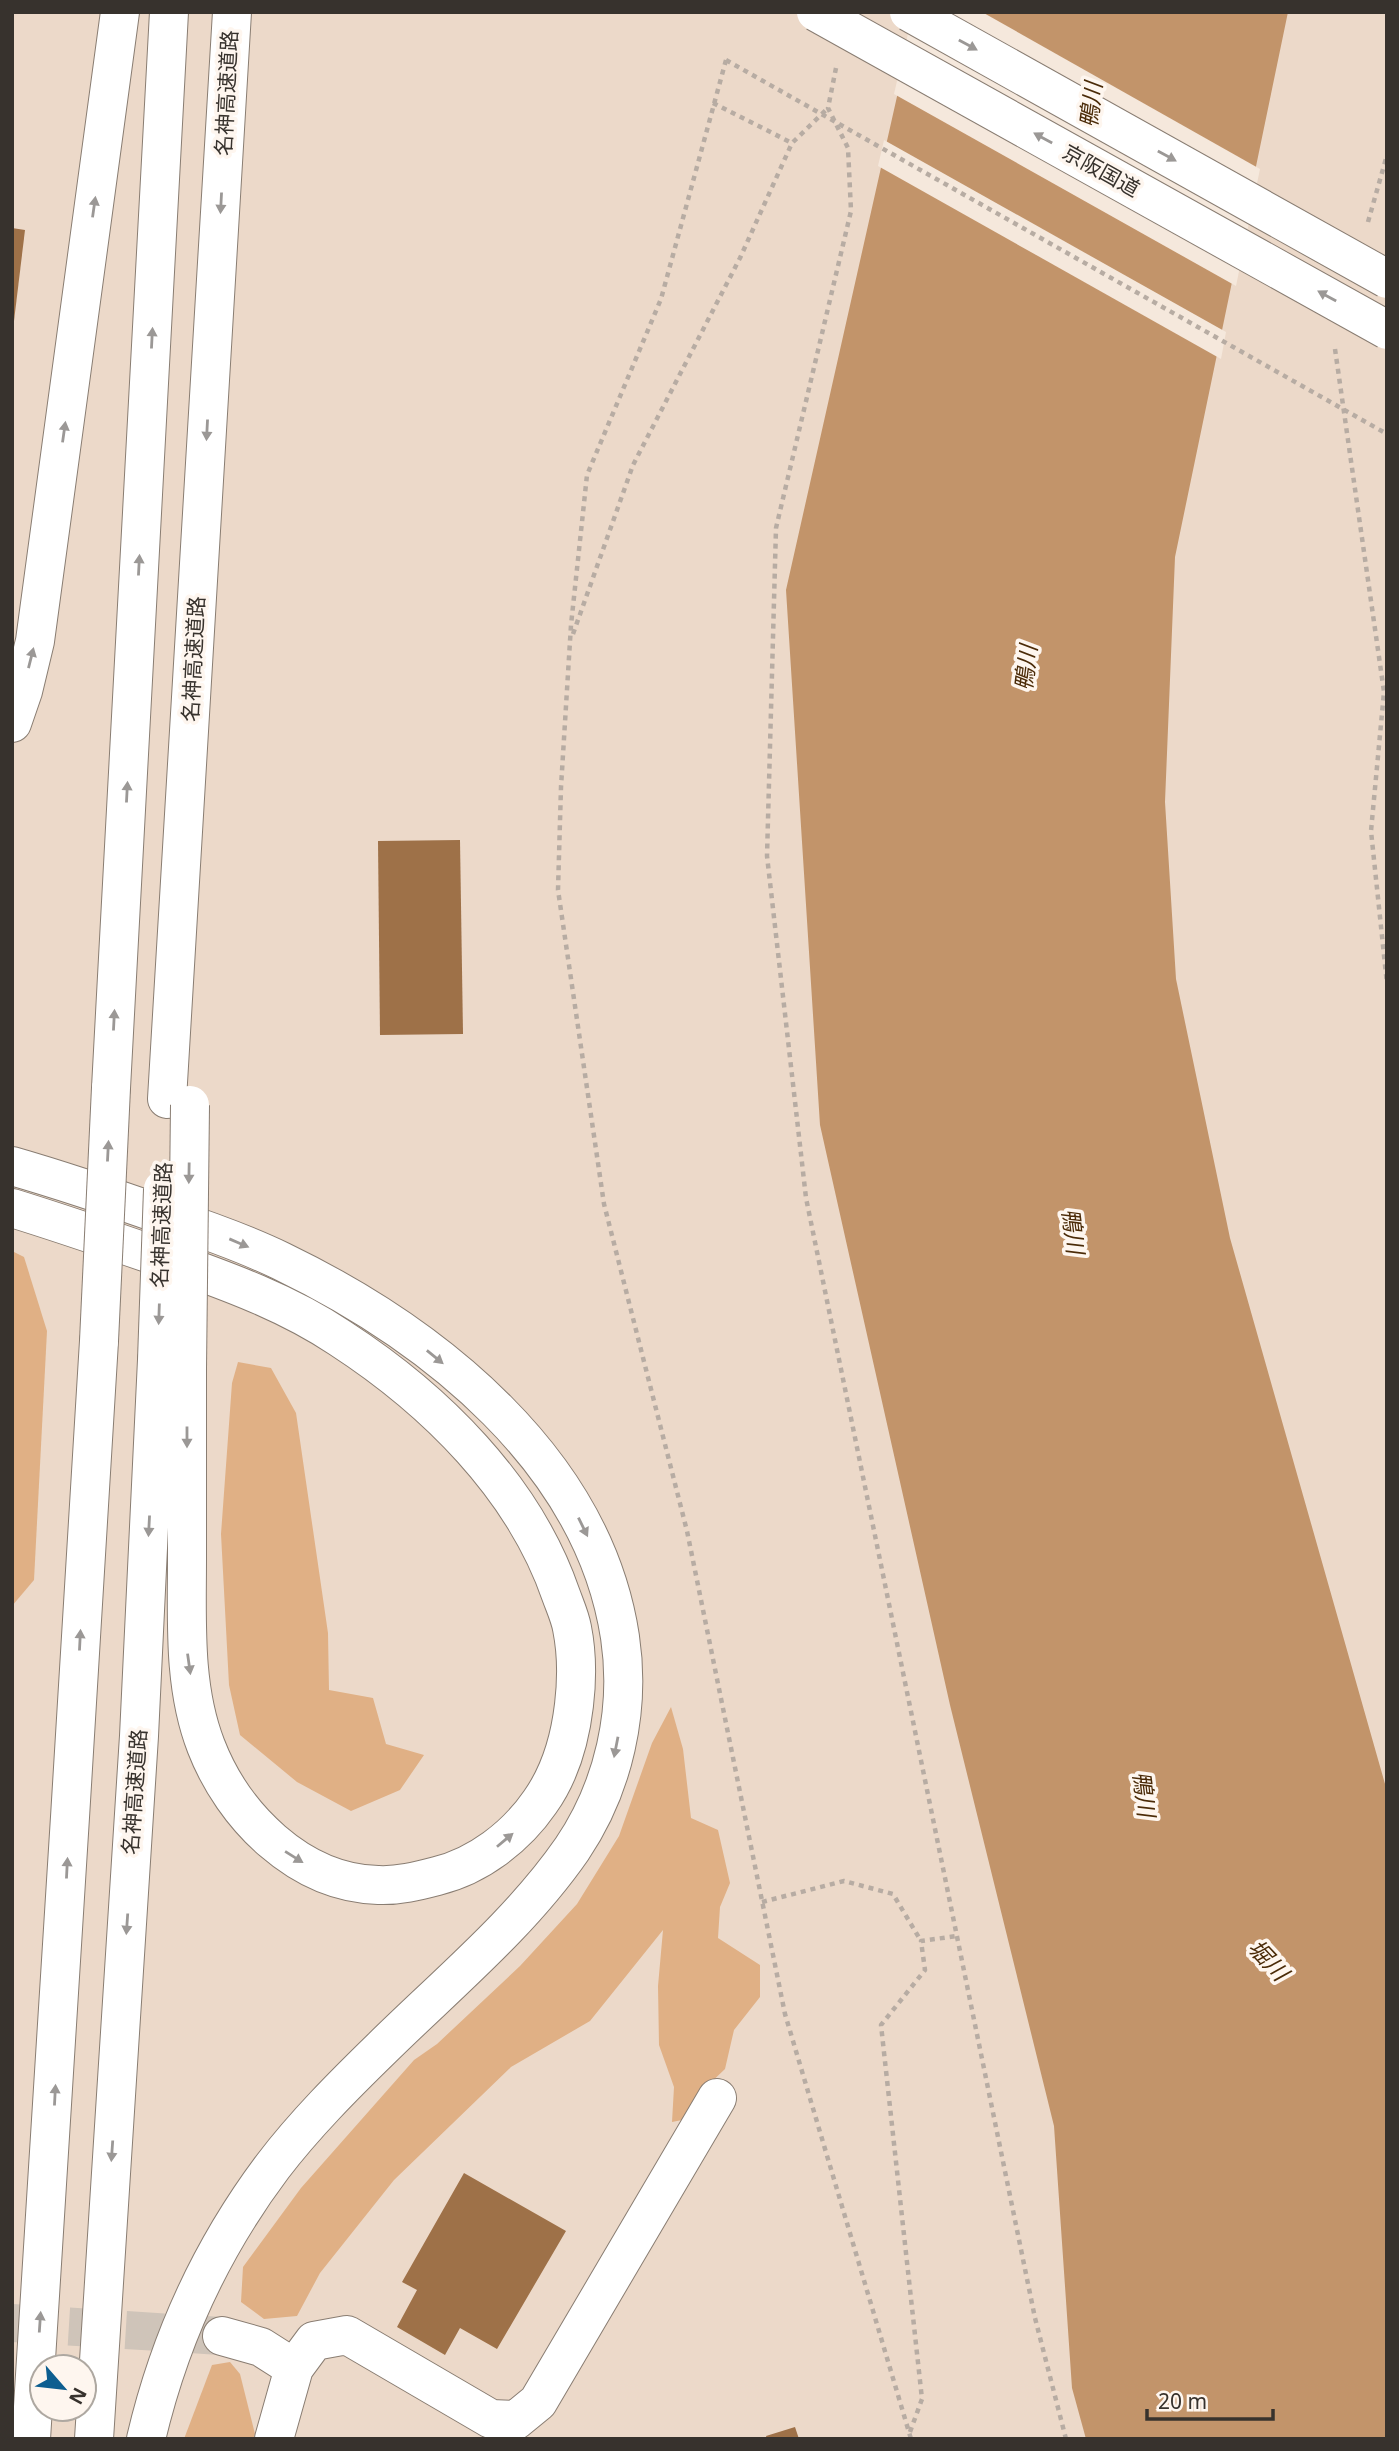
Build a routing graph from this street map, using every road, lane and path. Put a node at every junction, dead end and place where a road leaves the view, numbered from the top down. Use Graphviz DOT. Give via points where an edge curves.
graph roads {
  1 [pos="120,12"];
  2 [pos="169,12"];
  3 [pos="232,12"];
  4 [pos="816,12"];
  5 [pos="909,12"];
  6 [pos="836,67"];
  7 [pos="713,103"];
  8 [pos="828,108"];
  9 [pos="792,142"];
  10 [pos="1387,155"];
  11 [pos="1368,223"];
  12 [pos="1387,279"];
  13 [pos="1387,330"];
  14 [pos="1338,339"];
  15 [pos="1387,434"];
  16 [pos="570,641"];
  17 [pos="1387,682"];
  18 [pos="1384,692"];
  19 [pos="12,723"];
  20 [pos="1387,984"];
  21 [pos="12,1166"];
  22 [pos="12,1208"];
  23 [pos="172,1364"];
  24 [pos="762,1902"];
  25 [pos="957,1936"];
  26 [pos="921,1941"];
  27 [pos="717,2098"];
  28 [pos="222,2336"];
  29 [pos="293,2368"];
  30 [pos="910,2436"];
  31 [pos="32,2439"];
  32 [pos="94,2439"];
  33 [pos="146,2439"];
  34 [pos="274,2439"];
  35 [pos="1066,2439"];
  19 -- 1 [label="main road, one-way" via="35,641"];
  31 -- 2 [label="main road, one-way, bridge" via="99,1341"];
  3 -- 23 [label="main road, 名神高速道路, one-way, bridge" via="193,681"];
  13 -- 4 [label="main road, 京阪国道, one-way, bridge"];
  5 -- 12 [label="main road, one-way, bridge"];
  6 -- 8 [label="path"];
  7 -- 9 [label="path"];
  7 -- 15 [label="path, bridge" via="726,60"];
  7 -- 16 [label="path" via="661,299 587,475"];
  8 -- 9 [label="path"];
  8 -- 25 [label="path" via="848,148 851,211 776,528 767,856 806,1198"];
  9 -- 16 [label="path" via="740,258 633,465"];
  10 -- 11 [label="path"];
  14 -- 18 [label="path" via="1335,352"];
  16 -- 24 [label="path" via="558,890 604,1204 687,1531"];
  17 -- 18 [label="path"];
  18 -- 20 [label="path" via="1371,831"];
  21 -- 33 [label="main road, one-way" via="221,1235 278,1259 373,1311 471,1386 553,1475 579,1518 615,1608 623,1658 623,1703 615,1755 575,1844 511,1923 334,2096 273,2166 197,2292 171,2350"];
  23 -- 22 [label="main road, one-way" via="187,1650 206,1746 223,1780 247,1816 274,1844 341,1879 377,1885 415,1882 452,1872 486,1855 519,1828 541,1801 571,1728 576,1681 572,1627 553,1570 521,1512 438,1414 338,1336 230,1282"];
  23 -- 32 [label="main road, 名神高速道路, one-way" via="139,1736"];
  24 -- 26 [label="path" via="844,1881 893,1894"];
  24 -- 30 [label="path" via="785,2014"];
  25 -- 26 [label="path"];
  25 -- 35 [label="path" via="1035,2318"];
  26 -- 30 [label="path" via="925,1970 881,2025 922,2399"];
  27 -- 29 [label="main road" via="538,2402 516,2420 491,2419 347,2335 314,2341"];
  28 -- 29 [label="main road" via="261,2347"];
  29 -- 34 [label="main road"];
}
